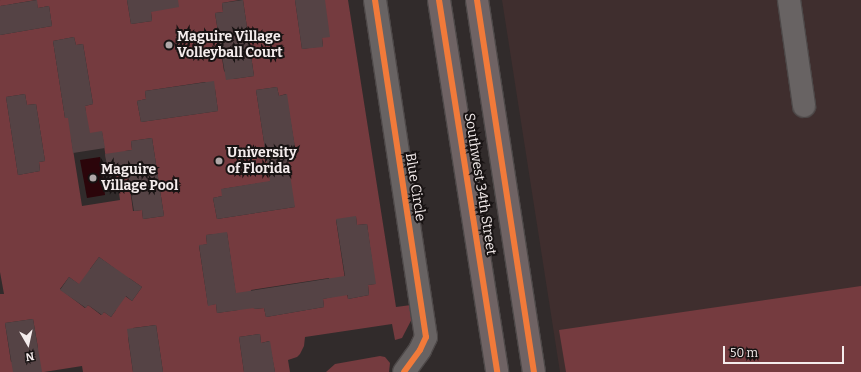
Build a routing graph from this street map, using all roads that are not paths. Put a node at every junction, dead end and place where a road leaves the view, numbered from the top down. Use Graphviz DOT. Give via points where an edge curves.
graph roads {
  1 [pos="375,0"];
  2 [pos="439,0"];
  3 [pos="477,0"];
  4 [pos="789,0"];
  5 [pos="804,106"];
  6 [pos="404,372"];
  7 [pos="496,372"];
  8 [pos="534,372"];
  1 -- 6 [label="street, Blue Circle" via="426,337"];
  2 -- 7 [label="main road, Southwest 34th Street"];
  3 -- 8 [label="main road, Southwest 34th Street"];
  4 -- 5 [label="street"];
}
